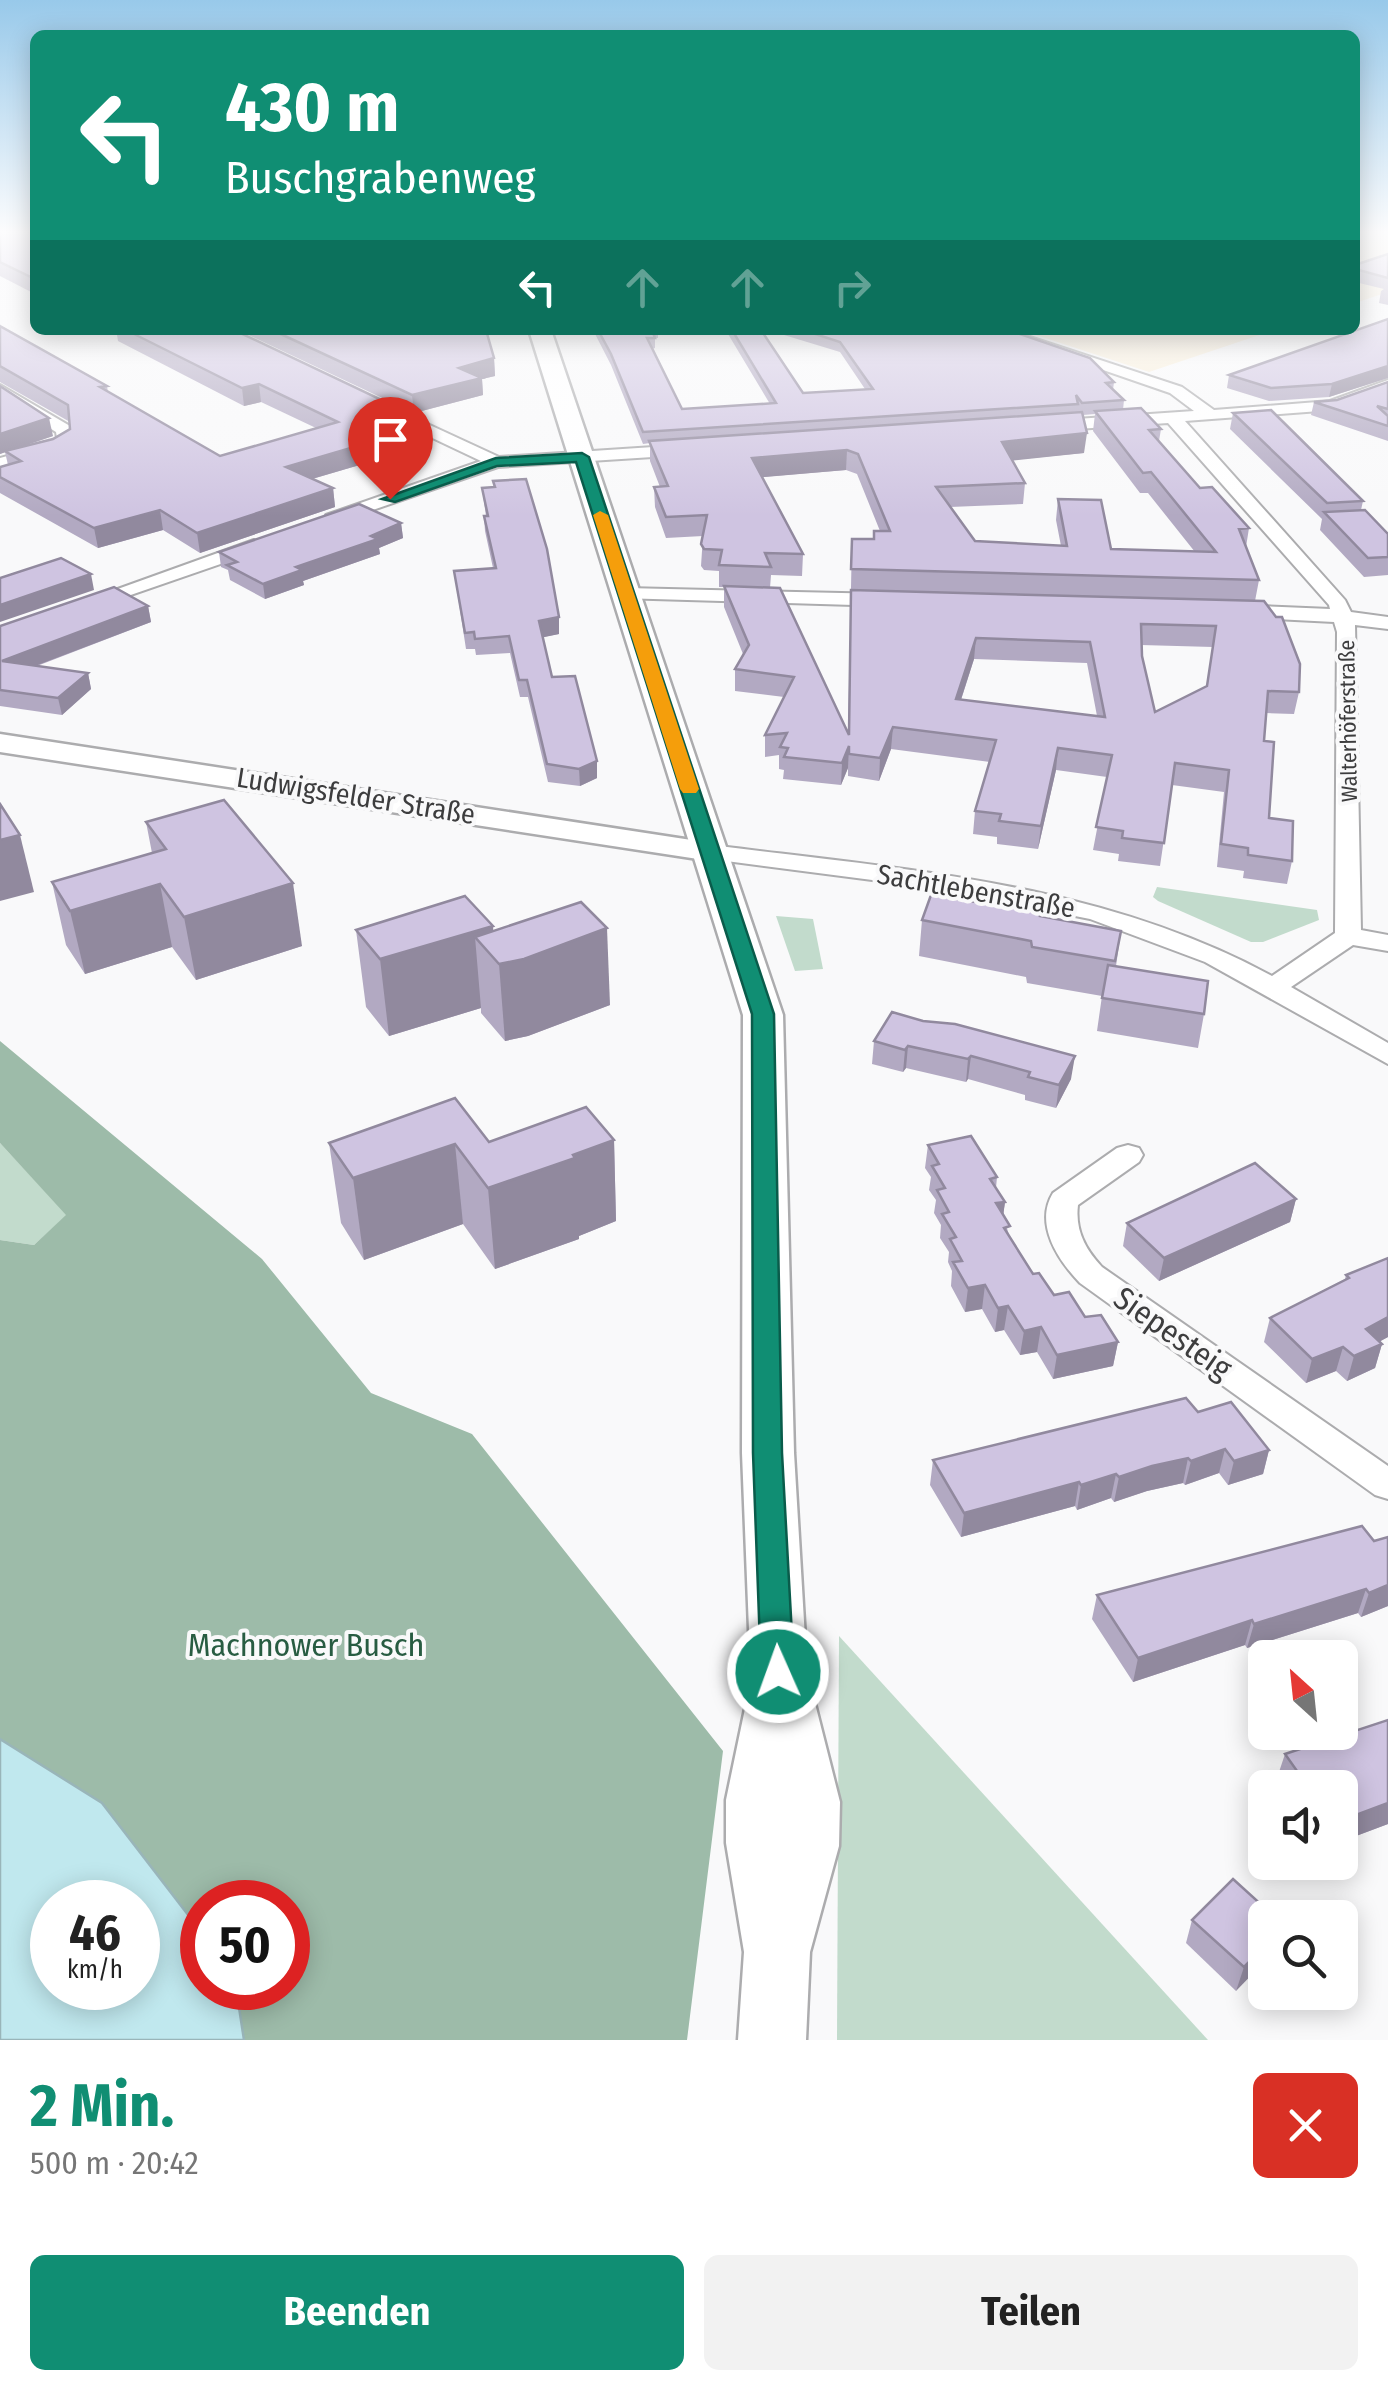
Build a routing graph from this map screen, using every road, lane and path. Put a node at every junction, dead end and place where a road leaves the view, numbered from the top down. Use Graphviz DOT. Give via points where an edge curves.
graph roads {
  1 [pos="542,335"];
  2 [pos="1009,335"];
  3 [pos="1384,389"];
  4 [pos="0,390"];
  5 [pos="344,390"];
  6 [pos="1209,414"];
  7 [pos="1172,417"];
  8 [pos="1037,426"];
  9 [pos="708,448"];
  10 [pos="582,457"];
  11 [pos="496,462"];
  12 [pos="0,463"];
  13 [pos="312,526"];
  14 [pos="276,538"];
  15 [pos="626,594"];
  16 [pos="914,601"];
  17 [pos="74,608"];
  18 [pos="1204,610"];
  19 [pos="1344,616"];
  20 [pos="1388,624"];
  21 [pos="0,743"];
  22 [pos="712,852"];
  23 [pos="1348,936"];
  24 [pos="1388,943"];
  25 [pos="1272,989"];
  26 [pos="1388,1055"];
  27 [pos="1128,1155"];
  28 [pos="1388,1485"];
  29 [pos="772,2040"];
  1 -- 10 [label="main road"];
  2 -- 6 [label="street" via="1176,390"];
  3 -- 6 [label="street" via="1333,405"];
  4 -- 12 [label="street" via="64,430 66,440"];
  5 -- 11 [label="street"];
  6 -- 7 [label="street"];
  7 -- 8 [label="street"];
  7 -- 19 [label="street, Walterhöferstraße"];
  9 -- 10 [label="street"];
  10 -- 11 [label="street"];
  10 -- 15 [label="main road"];
  11 -- 13 [label="street"];
  14 -- 17 [label="street"];
  15 -- 16 [label="street"];
  15 -- 22 [label="main road"];
  18 -- 19 [label="street"];
  19 -- 20 [label="street"];
  19 -- 23 [label="street, Walterhöferstraße"];
  21 -- 22 [label="street, Ludwigsfelder Straße"];
  22 -- 25 [label="street, Sachtlebenstraße" via="1064,903 1157,932"];
  22 -- 29 [label="main road" via="763,1014 768,1453 778,1672 809,1802 783,1824 808,1846 776,1952"];
  23 -- 24 [label="street"];
  23 -- 25 [label="street"];
  25 -- 26 [label="street, Sachtlebenstraße"];
  27 -- 28 [label="street, Siepesteig" via="1064,1200 1065,1237 1084,1268"];
}
